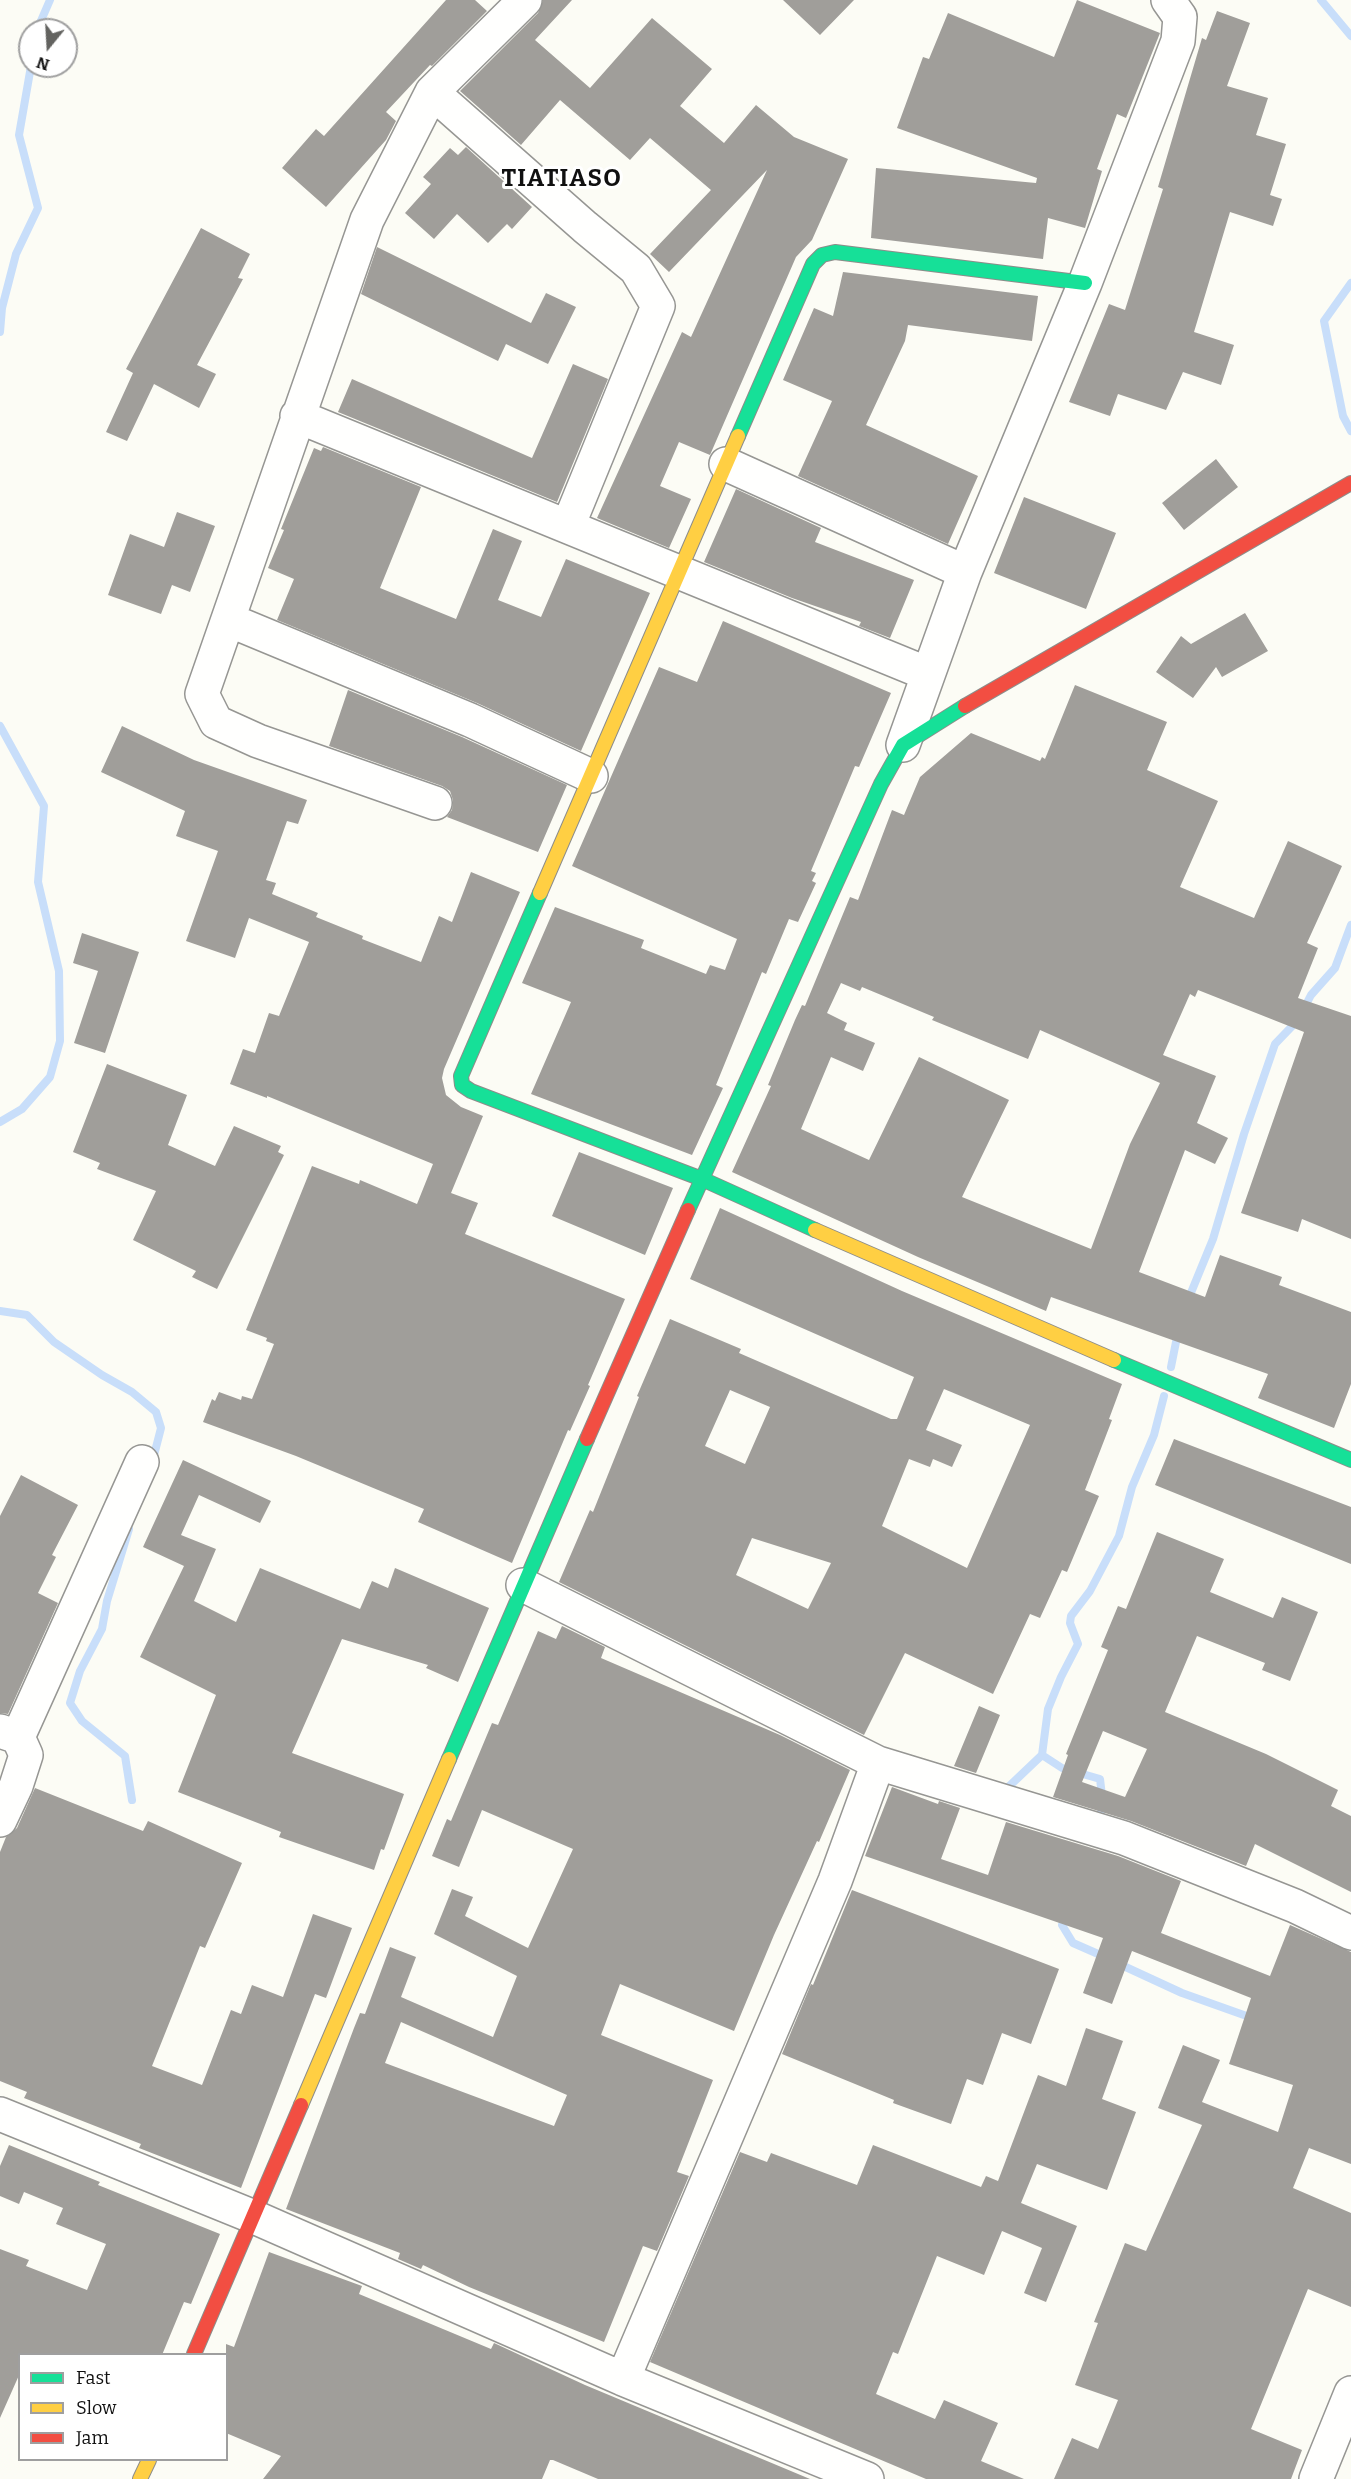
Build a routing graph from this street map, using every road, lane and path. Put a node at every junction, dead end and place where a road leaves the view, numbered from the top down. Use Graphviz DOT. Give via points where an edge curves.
graph roads {
  1 [pos="525,0"];
  2 [pos="1168,0"];
  3 [pos="432,92"];
  4 [pos="1085,283"];
  5 [pos="297,416"];
  6 [pos="726,464"];
  7 [pos="1351,483"];
  8 [pos="568,526"];
  9 [pos="680,571"];
  10 [pos="965,572"];
  11 [pos="229,620"];
  12 [pos="928,674"];
  13 [pos="903,745"];
  14 [pos="591,776"];
  15 [pos="435,802"];
  16 [pos="702,1179"];
  17 [pos="1351,1460"];
  18 [pos="142,1462"];
  19 [pos="524,1585"];
  20 [pos="9,1734"];
  21 [pos="878,1763"];
  22 [pos="0,1820"];
  23 [pos="1351,1933"];
  24 [pos="0,2114"];
  25 [pos="254,2217"];
  26 [pos="195,2353"];
  27 [pos="623,2379"];
  28 [pos="1351,2393"];
  29 [pos="149,2461"];
  30 [pos="859,2477"];
  31 [pos="140,2479"];
  32 [pos="1316,2479"];
  1 -- 3 [label="street"];
  2 -- 4 [label="street" via="1180,17 1178,41"];
  3 -- 5 [label="street" via="367,220"];
  3 -- 8 [label="street" via="636,269 658,306"];
  4 -- 6 [label="street" via="835,252 822,255 813,264"];
  4 -- 10 [label="street"];
  5 -- 8 [label="street"];
  5 -- 11 [label="street"];
  6 -- 9 [label="street"];
  6 -- 10 [label="street"];
  7 -- 13 [label="street"];
  8 -- 9 [label="street"];
  9 -- 12 [label="street"];
  9 -- 14 [label="street"];
  10 -- 12 [label="street"];
  11 -- 14 [label="street" via="470,720"];
  11 -- 15 [label="street" via="202,694 216,722 258,741"];
  12 -- 13 [label="street"];
  13 -- 16 [label="street" via="880,784"];
  14 -- 16 [label="street" via="461,1076 462,1085"];
  16 -- 17 [label="street" via="921,1278"];
  16 -- 19 [label="street"];
  18 -- 20 [label="street"];
  19 -- 21 [label="street"];
  19 -- 25 [label="street"];
  20 -- 22 [label="street" via="26,1755"];
  21 -- 23 [label="street" via="1124,1838 1295,1906"];
  21 -- 27 [label="street" via="835,1881"];
  24 -- 25 [label="street"];
  25 -- 26 [label="street"];
  25 -- 27 [label="street"];
  27 -- 30 [label="street"];
  28 -- 32 [label="street"];
  29 -- 31 [label="street"];
}
